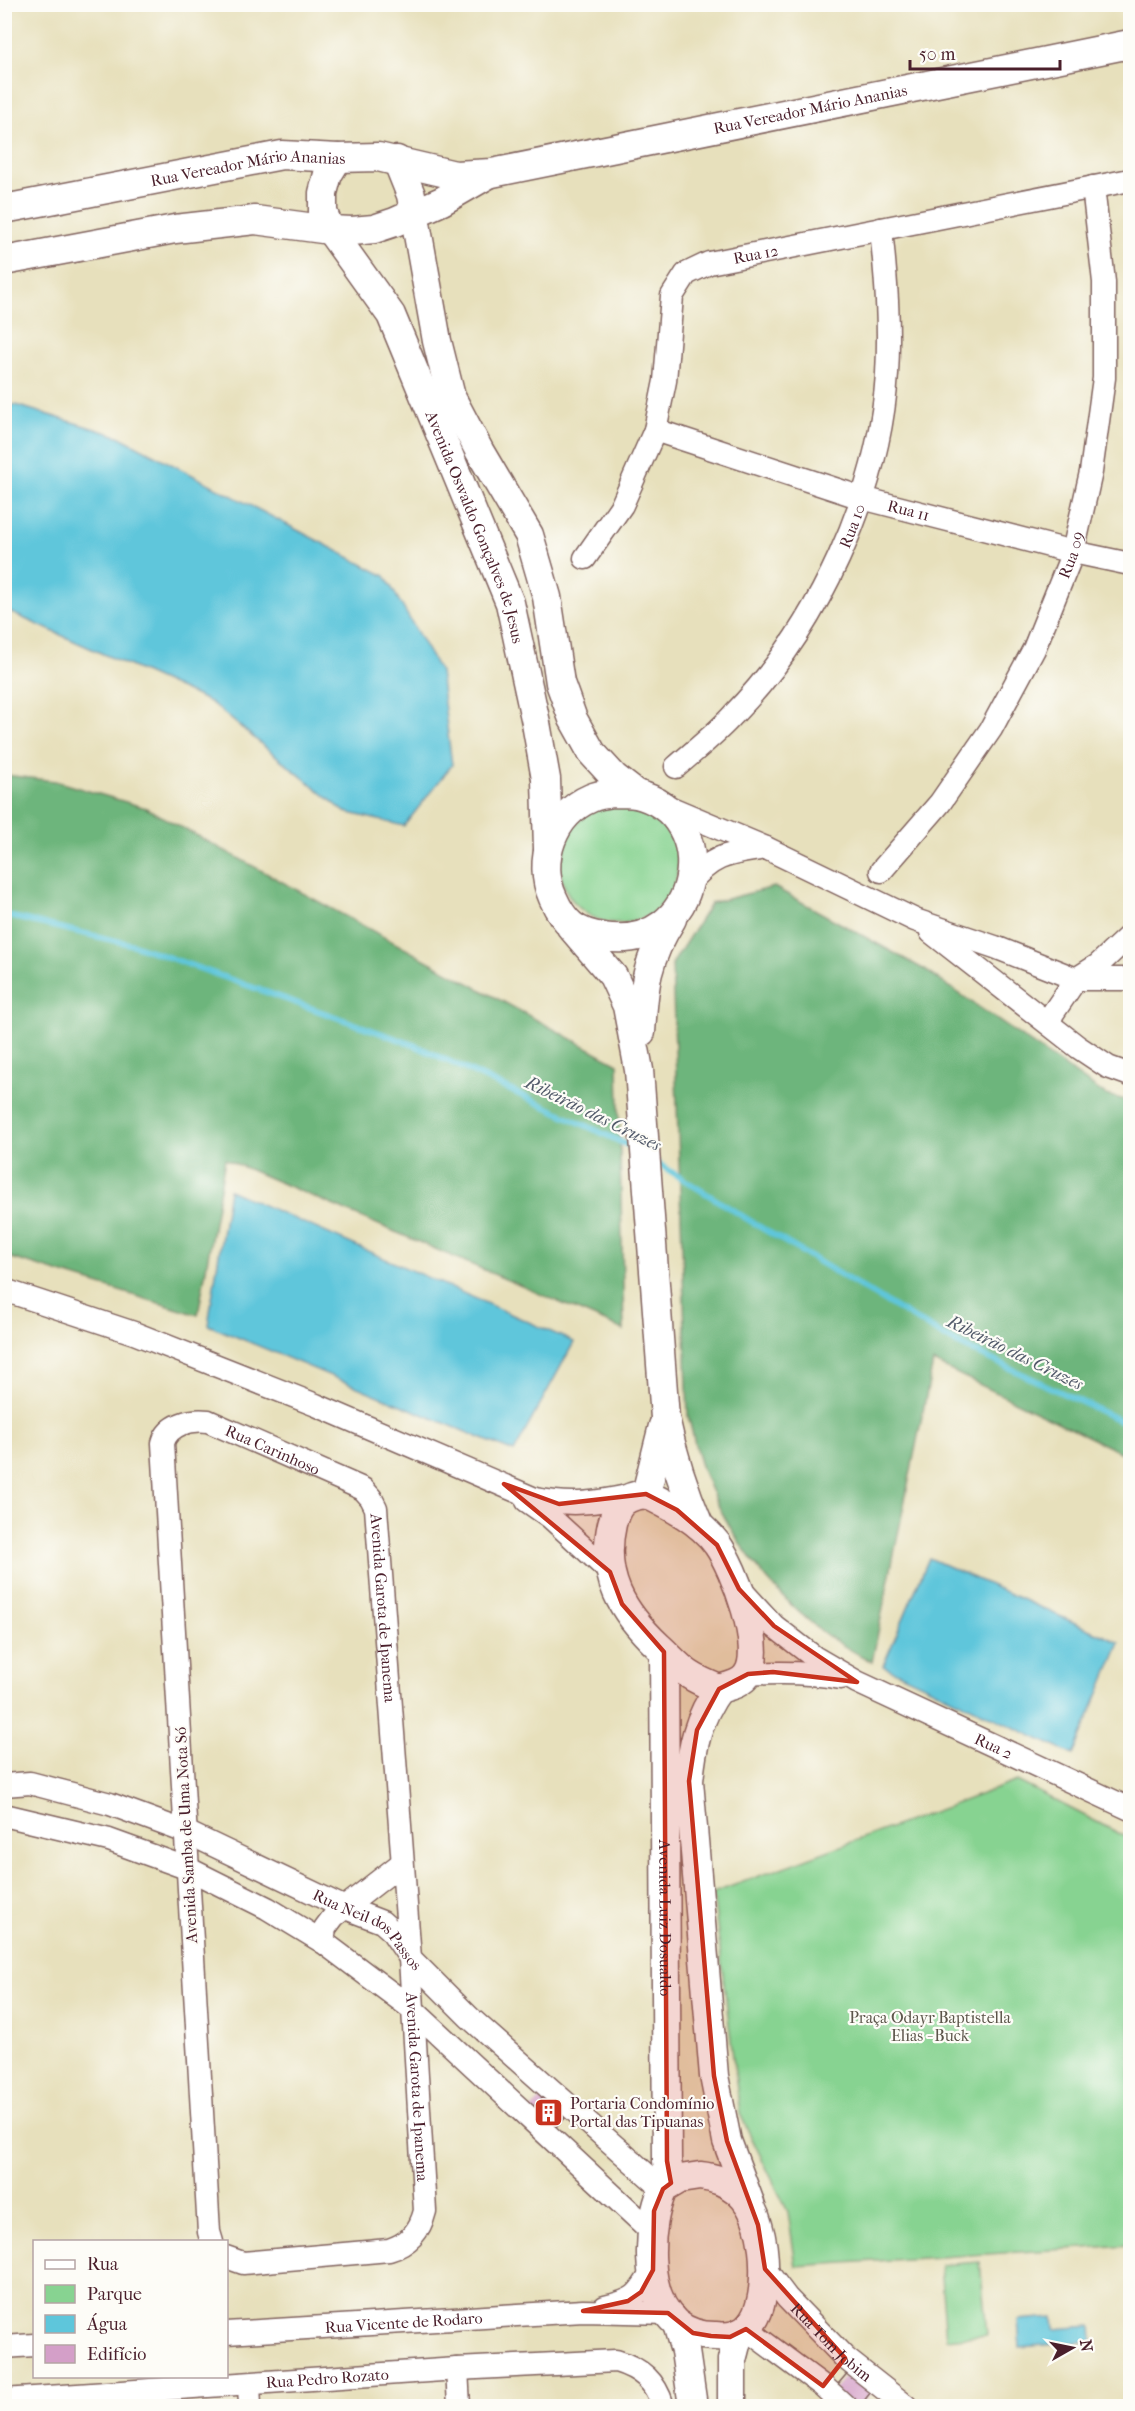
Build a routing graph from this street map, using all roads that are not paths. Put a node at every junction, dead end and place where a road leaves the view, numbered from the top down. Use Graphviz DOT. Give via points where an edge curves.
graph roads {
  1 [pos="1131,44"];
  2 [pos="338,158"];
  3 [pos="397,160"];
  4 [pos="492,173"];
  5 [pos="1131,180"];
  6 [pos="1093,187"];
  7 [pos="4,209"];
  8 [pos="414,212"];
  9 [pos="881,229"];
  10 [pos="330,230"];
  11 [pos="4,261"];
  12 [pos="655,430"];
  13 [pos="862,498"];
  14 [pos="1072,552"];
  15 [pos="585,558"];
  16 [pos="1131,564"];
  17 [pos="676,767"];
  18 [pos="645,798"];
  19 [pos="766,848"];
  20 [pos="548,849"];
  21 [pos="881,871"];
  22 [pos="690,883"];
  23 [pos="679,909"];
  24 [pos="915,920"];
  25 [pos="571,927"];
  26 [pos="1131,935"];
  27 [pos="1076,979"];
  28 [pos="1131,979"];
  29 [pos="1049,1023"];
  30 [pos="639,1070"];
  31 [pos="1131,1075"];
  32 [pos="4,1290"];
  33 [pos="665,1418"];
  34 [pos="170,1431"];
  35 [pos="504,1484"];
  36 [pos="639,1495"];
  37 [pos="371,1498"];
  38 [pos="699,1525"];
  39 [pos="610,1572"];
  40 [pos="740,1589"];
  41 [pos="664,1652"];
  42 [pos="748,1674"];
  43 [pos="857,1682"];
  44 [pos="719,1689"];
  45 [pos="4,1785"];
  46 [pos="1131,1809"];
  47 [pos="4,1815"];
  48 [pos="186,1832"];
  49 [pos="402,1863"];
  50 [pos="189,1869"];
  51 [pos="343,1907"];
  52 [pos="323,1942"];
  53 [pos="410,1958"];
  54 [pos="411,2008"];
  55 [pos="542,2082"];
  56 [pos="517,2106"];
  57 [pos="593,2127"];
  58 [pos="568,2154"];
  59 [pos="667,2186"];
  60 [pos="750,2203"];
  61 [pos="650,2230"];
  62 [pos="212,2240"];
  63 [pos="228,2258"];
  64 [pos="765,2269"];
  65 [pos="653,2270"];
  66 [pos="583,2311"];
  67 [pos="673,2319"];
  68 [pos="742,2331"];
  69 [pos="228,2333"];
  70 [pos="33,2345"];
  71 [pos="4,2347"];
  72 [pos="845,2358"];
  73 [pos="457,2369"];
  74 [pos="249,2384"];
  75 [pos="823,2386"];
  76 [pos="4,2400"];
  77 [pos="39,2402"];
  78 [pos="250,2406"];
  79 [pos="459,2406"];
  80 [pos="663,2406"];
  81 [pos="693,2406"];
  82 [pos="732,2406"];
  83 [pos="846,2406"];
  84 [pos="904,2406"];
  1 -- 4 [label="street, Rua Vereador Mário Ananias"];
  2 -- 3 [label="street, Rua Vereador Mário Ananias"];
  2 -- 7 [label="street, Rua Vereador Mário Ananias" via="282,155"];
  2 -- 10 [label="street" via="323,193 323,212"];
  3 -- 4 [label="street, Rua Vereador Mário Ananias" via="455,175"];
  3 -- 8 [label="street"];
  4 -- 8 [label="street, Rua Vereador Mário Ananias"];
  5 -- 6 [label="street, Rua 12"];
  6 -- 9 [label="street, Rua 12"];
  6 -- 14 [label="street, Rua 09" via="1104,282 1104,378 1091,472"];
  8 -- 10 [label="street" via="374,229"];
  8 -- 18 [label="street, Avenida Oswaldo Gonçalves de Jesus" via="451,397 529,535 547,597 560,683 573,720 592,753 614,777"];
  9 -- 12 [label="street, Rua 12" via="709,263 686,274 675,288 670,304 665,381"];
  9 -- 13 [label="street, Rua 10" via="889,302 887,375 876,448"];
  10 -- 11 [label="street" via="255,220 175,229"];
  10 -- 20 [label="street, Avenida Oswaldo Gonçalves de Jesus" via="391,315 510,603 546,779"];
  12 -- 13 [label="street, Rua 11"];
  12 -- 15 [label="street, Rua 12" via="622,505"];
  13 -- 14 [label="street, Rua 11"];
  13 -- 17 [label="street, Rua 10" via="824,590 783,656 733,715"];
  14 -- 16 [label="street, Rua 11"];
  14 -- 21 [label="street, Rua 09" via="1034,649 992,729 940,803"];
  18 -- 19 [label="street, Avenida Oswaldo Gonçalves de Jesus"];
  18 -- 20 [label="street" via="613,793 591,798 572,810 557,828"];
  18 -- 22 [label="street" via="669,813 681,828 689,845"];
  19 -- 22 [label="street" via="720,857"];
  19 -- 24 [label="street, Avenida Oswaldo Gonçalves de Jesus"];
  20 -- 25 [label="street" via="548,883"];
  22 -- 23 [label="street"];
  23 -- 25 [label="street" via="662,926 642,936 619,940"];
  23 -- 30 [label="street" via="648,968"];
  24 -- 27 [label="street, Avenida Oswaldo Gonçalves de Jesus"];
  24 -- 29 [label="street, Avenida Oswaldo Gonçalves de Jesus"];
  25 -- 30 [label="street" via="614,976 627,1006"];
  26 -- 27 [label="street"];
  27 -- 28 [label="street"];
  27 -- 29 [label="street"];
  29 -- 31 [label="street, Avenida Oswaldo Gonçalves de Jesus" via="1108,1067"];
  30 -- 33 [label="street"];
  32 -- 35 [label="street" via="144,1338"];
  33 -- 36 [label="street"];
  33 -- 38 [label="street" via="672,1455"];
  34 -- 37 [label="street, Rua Carinhoso" via="196,1420 208,1421 363,1489"];
  34 -- 48 [label="street, Avenida Samba de Uma Nota Só" via="163,1443"];
  35 -- 36 [label="street" via="535,1499 559,1504 591,1504"];
  35 -- 39 [label="street" via="550,1517"];
  36 -- 38 [label="street" via="677,1509"];
  36 -- 39 [label="street" via="619,1505 608,1555"];
  37 -- 49 [label="street, Avenida Garota de Ipanema" via="377,1513"];
  38 -- 40 [label="street" via="717,1545"];
  39 -- 41 [label="street" via="622,1604"];
  40 -- 42 [label="street" via="753,1648"];
  40 -- 43 [label="street, Rua 2" via="782,1632 814,1657"];
  41 -- 44 [label="street" via="688,1674"];
  41 -- 59 [label="street, Avenida Luiz Dosualdo"];
  42 -- 43 [label="street, Rua 2" via="811,1674"];
  42 -- 44 [label="street" via="737,1684"];
  43 -- 46 [label="street, Rua 2"];
  44 -- 60 [label="street, Avenida Luiz Dosualdo" via="706,1706 697,1730 689,1781 714,2076 727,2141"];
  45 -- 48 [label="street, Rua Neil dos Passos" via="30,1783 110,1804"];
  47 -- 50 [label="street, Rua Neil dos Passos" via="109,1840"];
  48 -- 50 [label="street, Avenida Samba de Uma Nota Só"];
  48 -- 51 [label="street, Rua Neil dos Passos"];
  49 -- 51 [label="street"];
  49 -- 53 [label="street, Avenida Garota de Ipanema"];
  50 -- 52 [label="street, Rua Neil dos Passos" via="267,1908"];
  50 -- 62 [label="street, Avenida Samba de Uma Nota Só"];
  51 -- 52 [label="street" via="325,1928"];
  51 -- 53 [label="street, Rua Neil dos Passos" via="382,1922"];
  52 -- 54 [label="street, Rua Neil dos Passos"];
  53 -- 54 [label="street, Avenida Garota de Ipanema"];
  53 -- 55 [label="street, Rua Neil dos Passos"];
  54 -- 56 [label="street, Rua Neil dos Passos"];
  54 -- 63 [label="street, Avenida Garota de Ipanema" via="424,2211 413,2236 389,2250 243,2263"];
  55 -- 56 [label="street"];
  55 -- 57 [label="street, Rua Neil dos Passos"];
  56 -- 58 [label="street, Rua Neil dos Passos"];
  57 -- 58 [label="street"];
  57 -- 59 [label="street, Rua Neil dos Passos"];
  58 -- 61 [label="street, Rua Neil dos Passos"];
  59 -- 60 [label="street" via="690,2177 719,2179"];
  59 -- 61 [label="street"];
  60 -- 64 [label="street" via="761,2235"];
  61 -- 65 [label="street"];
  64 -- 68 [label="street" via="757,2313"];
  64 -- 72 [label="street, Rua Tom Jobim" via="787,2298"];
  65 -- 66 [label="street, Rua Vicente de Rodaro" via="641,2292 628,2301"];
  65 -- 67 [label="street" via="661,2300"];
  66 -- 67 [label="street, Rua Vicente de Rodaro"];
  66 -- 69 [label="street, Rua Vicente de Rodaro"];
  67 -- 68 [label="street" via="693,2333 730,2337"];
  67 -- 81 [label="street" via="686,2351"];
  68 -- 75 [label="street"];
  68 -- 82 [label="street" via="732,2361"];
  70 -- 71 [label="street"];
  72 -- 75 [label="street"];
  72 -- 84 [label="street, Rua Tom Jobim"];
  73 -- 74 [label="street, Rua Pedro Rozato"];
  73 -- 79 [label="street"];
  73 -- 80 [label="street, Rua Pedro Rozato" via="616,2361 648,2376"];
  74 -- 77 [label="street, Rua Pedro Rozato"];
  74 -- 78 [label="street"];
  75 -- 83 [label="street"];
  76 -- 77 [label="street, Rua Pedro Rozato"];
}
